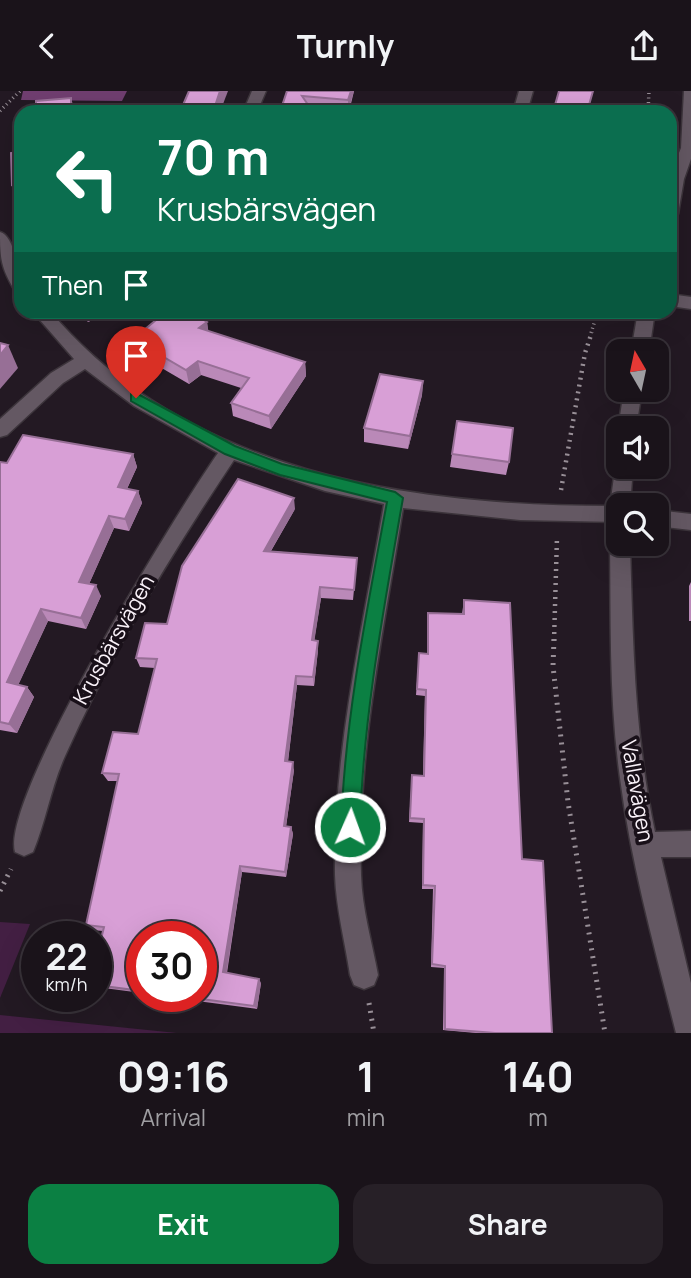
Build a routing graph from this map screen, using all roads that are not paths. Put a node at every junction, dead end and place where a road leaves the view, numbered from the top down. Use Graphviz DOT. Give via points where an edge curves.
graph roads {
  1 [pos="691,91"];
  2 [pos="690,148"];
  3 [pos="677,177"];
  4 [pos="0,237"];
  5 [pos="6,273"];
  6 [pos="46,319"];
  7 [pos="646,319"];
  8 [pos="642,339"];
  9 [pos="85,361"];
  10 [pos="0,430"];
  11 [pos="230,450"];
  12 [pos="395,498"];
  13 [pos="606,514"];
  14 [pos="669,519"];
  15 [pos="691,522"];
  16 [pos="620,556"];
  17 [pos="24,843"];
  18 [pos="691,844"];
  19 [pos="646,845"];
  20 [pos="364,975"];
  21 [pos="690,1033"];
  1 -- 2 [label="street"];
  2 -- 3 [label="street"];
  4 -- 5 [label="street"];
  6 -- 9 [label="street"];
  7 -- 8 [label="street"];
  9 -- 10 [label="street" via="48,385"];
  9 -- 11 [label="street" via="154,410"];
  11 -- 12 [label="street" via="280,470"];
  11 -- 17 [label="street, Krusbärsvägen" via="146,581 74,711 44,775"];
  12 -- 13 [label="street" via="486,512"];
  12 -- 20 [label="street" via="352,778 348,876"];
  14 -- 15 [label="street"];
  16 -- 19 [label="street, Vallavägen" via="623,699 632,780"];
  18 -- 19 [label="street"];
  19 -- 21 [label="street, Vallavägen"];
}
